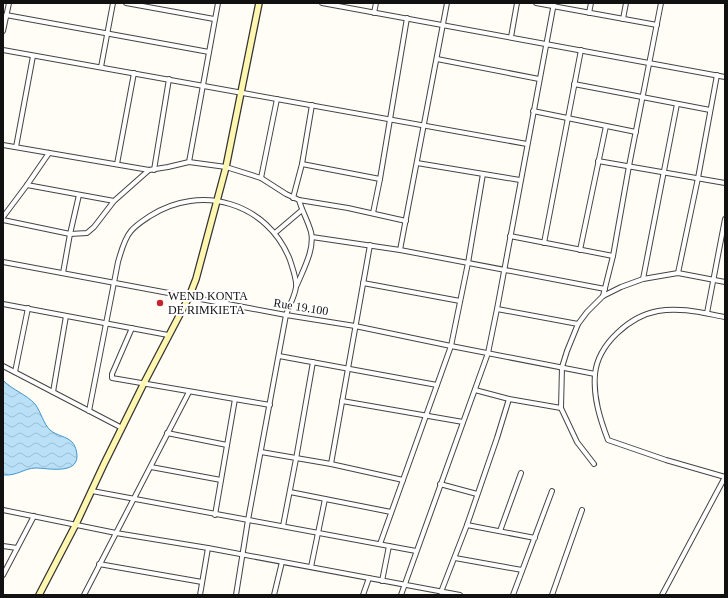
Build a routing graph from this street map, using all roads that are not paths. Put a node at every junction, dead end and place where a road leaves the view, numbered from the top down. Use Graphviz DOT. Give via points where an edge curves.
graph roads {
  1 [pos="9,3"];
  2 [pos="113,3"];
  3 [pos="126,3"];
  4 [pos="218,3"];
  5 [pos="259,3"];
  6 [pos="322,3"];
  7 [pos="376,3"];
  8 [pos="447,3"];
  9 [pos="517,3"];
  10 [pos="536,3"];
  11 [pos="591,3"];
  12 [pos="626,3"];
  13 [pos="661,3"];
  14 [pos="553,5"];
  15 [pos="374,13"];
  16 [pos="589,13"];
  17 [pos="6,15"];
  18 [pos="407,18"];
  19 [pos="214,19"];
  20 [pos="623,19"];
  21 [pos="443,25"];
  22 [pos="657,25"];
  23 [pos="3,31"];
  24 [pos="108,34"];
  25 [pos="511,37"];
  26 [pos="546,44"];
  27 [pos="3,50"];
  28 [pos="581,50"];
  29 [pos="209,52"];
  30 [pos="33,56"];
  31 [pos="437,58"];
  32 [pos="650,63"];
  33 [pos="101,67"];
  34 [pos="134,73"];
  35 [pos="717,75"];
  36 [pos="725,77"];
  37 [pos="168,79"];
  38 [pos="539,79"];
  39 [pos="574,84"];
  40 [pos="203,86"];
  41 [pos="241,92"];
  42 [pos="643,97"];
  43 [pos="277,99"];
  44 [pos="677,104"];
  45 [pos="312,106"];
  46 [pos="710,110"];
  47 [pos="533,111"];
  48 [pos="568,118"];
  49 [pos="390,120"];
  50 [pos="424,126"];
  51 [pos="606,126"];
  52 [pos="636,132"];
  53 [pos="527,144"];
  54 [pos="3,145"];
  55 [pos="16,147"];
  56 [pos="49,153"];
  57 [pos="598,161"];
  58 [pos="189,162"];
  59 [pos="417,163"];
  60 [pos="117,164"];
  61 [pos="302,164"];
  62 [pos="629,166"];
  63 [pos="226,167"];
  64 [pos="152,170"];
  65 [pos="664,172"];
  66 [pos="483,174"];
  67 [pos="261,178"];
  68 [pos="698,178"];
  69 [pos="380,179"];
  70 [pos="520,180"];
  71 [pos="725,183"];
  72 [pos="27,185"];
  73 [pos="79,195"];
  74 [pos="293,198"];
  75 [pos="298,200"];
  76 [pos="114,201"];
  77 [pos="217,201"];
  78 [pos="302,210"];
  79 [pos="373,213"];
  80 [pos="3,217"];
  81 [pos="725,219"];
  82 [pos="3,220"];
  83 [pos="406,221"];
  84 [pos="275,233"];
  85 [pos="70,234"];
  86 [pos="510,236"];
  87 [pos="312,237"];
  88 [pos="544,243"];
  89 [pos="370,245"];
  90 [pos="722,246"];
  91 [pos="400,250"];
  92 [pos="580,250"];
  93 [pos="613,256"];
  94 [pos="3,262"];
  95 [pos="468,263"];
  96 [pos="504,270"];
  97 [pos="63,273"];
  98 [pos="678,273"];
  99 [pos="643,279"];
  100 [pos="714,279"];
  101 [pos="725,282"];
  102 [pos="114,283"];
  103 [pos="363,283"];
  104 [pos="297,286"];
  105 [pos="605,289"];
  106 [pos="603,296"];
  107 [pos="188,297"];
  108 [pos="460,301"];
  109 [pos="3,304"];
  110 [pos="28,308"];
  111 [pos="497,309"];
  112 [pos="707,313"];
  113 [pos="66,316"];
  114 [pos="286,316"];
  115 [pos="725,317"];
  116 [pos="106,323"];
  117 [pos="578,324"];
  118 [pos="356,326"];
  119 [pos="132,328"];
  120 [pos="168,335"];
  121 [pos="451,346"];
  122 [pos="488,353"];
  123 [pos="279,356"];
  124 [pos="312,362"];
  125 [pos="3,366"];
  126 [pos="562,367"];
  127 [pos="349,368"];
  128 [pos="15,372"];
  129 [pos="595,374"];
  130 [pos="144,383"];
  131 [pos="437,385"];
  132 [pos="475,390"];
  133 [pos="53,392"];
  134 [pos="189,392"];
  135 [pos="235,399"];
  136 [pos="509,399"];
  137 [pos="342,401"];
  138 [pos="270,405"];
  139 [pos="562,408"];
  140 [pos="89,411"];
  141 [pos="426,415"];
  142 [pos="463,422"];
  143 [pos="122,428"];
  144 [pos="168,433"];
  145 [pos="227,445"];
  146 [pos="261,452"];
  147 [pos="296,459"];
  148 [pos="330,464"];
  149 [pos="594,464"];
  150 [pos="151,467"];
  151 [pos="521,473"];
  152 [pos="725,477"];
  153 [pos="221,480"];
  154 [pos="403,480"];
  155 [pos="440,484"];
  156 [pos="92,491"];
  157 [pos="552,491"];
  158 [pos="290,492"];
  159 [pos="477,494"];
  160 [pos="134,498"];
  161 [pos="325,499"];
  162 [pos="3,510"];
  163 [pos="582,510"];
  164 [pos="391,512"];
  165 [pos="215,514"];
  166 [pos="34,516"];
  167 [pos="248,520"];
  168 [pos="76,524"];
  169 [pos="467,525"];
  170 [pos="283,526"];
  171 [pos="500,531"];
  172 [pos="318,532"];
  173 [pos="116,533"];
  174 [pos="535,538"];
  175 [pos="380,544"];
  176 [pos="3,546"];
  177 [pos="390,546"];
  178 [pos="17,548"];
  179 [pos="208,548"];
  180 [pos="416,551"];
  181 [pos="242,554"];
  182 [pos="455,558"];
  183 [pos="282,562"];
  184 [pos="99,564"];
  185 [pos="311,567"];
  186 [pos="522,570"];
  187 [pos="3,575"];
  188 [pos="369,578"];
  189 [pos="382,581"];
  190 [pos="202,582"];
  191 [pos="405,585"];
  192 [pos="441,592"];
  193 [pos="39,595"];
  194 [pos="84,595"];
  195 [pos="200,595"];
  196 [pos="236,595"];
  197 [pos="274,595"];
  198 [pos="363,595"];
  199 [pos="401,595"];
  200 [pos="460,595"];
  201 [pos="513,595"];
  202 [pos="552,595"];
  203 [pos="662,595"];
  1 -- 17 [label="street"];
  2 -- 24 [label="street"];
  3 -- 19 [label="street"];
  4 -- 19 [label="street"];
  5 -- 41 [label="street"];
  6 -- 15 [label="street"];
  7 -- 15 [label="street"];
  8 -- 21 [label="street"];
  9 -- 25 [label="street"];
  10 -- 14 [label="street"];
  11 -- 16 [label="street"];
  12 -- 20 [label="street"];
  13 -- 22 [label="street"];
  14 -- 16 [label="street"];
  14 -- 26 [label="street"];
  15 -- 18 [label="street"];
  16 -- 20 [label="street"];
  17 -- 23 [label="street"];
  17 -- 24 [label="street"];
  18 -- 21 [label="street"];
  18 -- 49 [label="street"];
  19 -- 29 [label="street"];
  20 -- 22 [label="street"];
  21 -- 25 [label="street"];
  21 -- 31 [label="street"];
  22 -- 32 [label="street"];
  24 -- 29 [label="street"];
  24 -- 33 [label="street"];
  25 -- 26 [label="street"];
  26 -- 28 [label="street"];
  26 -- 38 [label="street"];
  27 -- 30 [label="street"];
  28 -- 32 [label="street"];
  28 -- 39 [label="street"];
  29 -- 40 [label="street"];
  30 -- 33 [label="street"];
  30 -- 55 [label="street"];
  31 -- 38 [label="street"];
  31 -- 50 [label="street"];
  32 -- 35 [label="street"];
  32 -- 42 [label="street"];
  33 -- 34 [label="street"];
  34 -- 37 [label="street"];
  34 -- 60 [label="street"];
  35 -- 36 [label="street"];
  35 -- 46 [label="street"];
  37 -- 40 [label="street"];
  37 -- 64 [label="street"];
  38 -- 47 [label="street"];
  39 -- 42 [label="street"];
  39 -- 48 [label="street"];
  40 -- 41 [label="street"];
  40 -- 58 [label="street"];
  41 -- 43 [label="street"];
  41 -- 63 [label="street"];
  42 -- 44 [label="street"];
  42 -- 52 [label="street"];
  43 -- 45 [label="street"];
  43 -- 67 [label="street"];
  44 -- 46 [label="street"];
  44 -- 65 [label="street"];
  45 -- 49 [label="street"];
  45 -- 61 [label="street"];
  46 -- 68 [label="street"];
  47 -- 48 [label="street"];
  47 -- 53 [label="street"];
  48 -- 51 [label="street"];
  48 -- 88 [label="street"];
  49 -- 50 [label="street"];
  49 -- 69 [label="street"];
  50 -- 53 [label="street"];
  50 -- 59 [label="street"];
  51 -- 52 [label="street"];
  51 -- 57 [label="street"];
  52 -- 62 [label="street"];
  53 -- 70 [label="street"];
  54 -- 55 [label="street"];
  55 -- 56 [label="street"];
  56 -- 60 [label="street"];
  56 -- 72 [label="street"];
  57 -- 62 [label="street"];
  57 -- 92 [label="street"];
  58 -- 63 [label="street"];
  58 -- 64 [label="street"];
  59 -- 66 [label="street"];
  59 -- 83 [label="street"];
  60 -- 64 [label="street"];
  61 -- 69 [label="street"];
  61 -- 74 [label="street"];
  62 -- 65 [label="street"];
  62 -- 93 [label="street"];
  63 -- 67 [label="street"];
  63 -- 77 [label="street"];
  64 -- 76 [label="street"];
  65 -- 68 [label="street"];
  65 -- 99 [label="street"];
  66 -- 70 [label="street"];
  66 -- 95 [label="street"];
  67 -- 74 [label="street"];
  68 -- 71 [label="street"];
  68 -- 98 [label="street"];
  69 -- 79 [label="street"];
  70 -- 86 [label="street"];
  72 -- 73 [label="street"];
  72 -- 80 [label="street"];
  73 -- 76 [label="street"];
  73 -- 85 [label="street"];
  74 -- 75 [label="street"];
  75 -- 78 [label="street"];
  75 -- 79 [label="street"];
  76 -- 85 [label="street" via="89,232"];
  77 -- 84 [label="street" via="236,206 253,215"];
  77 -- 102 [label="street" via="198,199 179,202 158,211 140,223 126,240"];
  77 -- 107 [label="street" via="196,279"];
  78 -- 84 [label="street"];
  78 -- 87 [label="street"];
  79 -- 83 [label="street"];
  81 -- 90 [label="street"];
  82 -- 85 [label="street"];
  83 -- 91 [label="street"];
  84 -- 104 [label="street" via="285,247"];
  85 -- 97 [label="street"];
  86 -- 88 [label="street"];
  86 -- 96 [label="street"];
  87 -- 89 [label="street"];
  87 -- 104 [label="street"];
  88 -- 92 [label="street"];
  89 -- 91 [label="street"];
  89 -- 103 [label="street"];
  90 -- 100 [label="street"];
  91 -- 95 [label="street"];
  92 -- 93 [label="street"];
  93 -- 105 [label="street"];
  94 -- 97 [label="street, Rue 19.100"];
  95 -- 96 [label="street"];
  95 -- 108 [label="street"];
  96 -- 105 [label="street"];
  96 -- 111 [label="street"];
  97 -- 102 [label="street, Rue 19.100"];
  98 -- 99 [label="street"];
  98 -- 100 [label="street"];
  99 -- 106 [label="street"];
  100 -- 101 [label="street"];
  100 -- 112 [label="street"];
  102 -- 107 [label="street, Rue 19.100"];
  102 -- 116 [label="street"];
  103 -- 108 [label="street"];
  103 -- 118 [label="street"];
  104 -- 114 [label="street"];
  105 -- 106 [label="street"];
  106 -- 117 [label="street"];
  107 -- 114 [label="street, Rue 19.100"];
  107 -- 120 [label="street"];
  108 -- 121 [label="street"];
  109 -- 110 [label="street"];
  110 -- 113 [label="street"];
  110 -- 128 [label="street"];
  111 -- 117 [label="street"];
  111 -- 122 [label="street"];
  112 -- 115 [label="street"];
  112 -- 129 [label="street" via="679,309 658,310 640,316 624,326 608,343"];
  113 -- 116 [label="street"];
  113 -- 133 [label="street"];
  114 -- 118 [label="street, Rue 19.100"];
  114 -- 123 [label="street"];
  116 -- 119 [label="street"];
  116 -- 140 [label="street"];
  117 -- 126 [label="street"];
  118 -- 121 [label="street, Rue 19.100"];
  118 -- 127 [label="street"];
  119 -- 120 [label="street"];
  119 -- 130 [label="street" via="111,377"];
  120 -- 130 [label="street"];
  121 -- 122 [label="street, Rue 19.100"];
  121 -- 131 [label="street"];
  122 -- 126 [label="street, Rue 19.100"];
  122 -- 132 [label="street"];
  123 -- 124 [label="street"];
  123 -- 138 [label="street"];
  124 -- 127 [label="street"];
  124 -- 147 [label="street"];
  125 -- 128 [label="street"];
  126 -- 129 [label="street, Rue 19.100"];
  126 -- 139 [label="street"];
  127 -- 131 [label="street"];
  127 -- 137 [label="street"];
  128 -- 133 [label="street"];
  129 -- 152 [label="street" via="596,398 608,440"];
  130 -- 134 [label="street"];
  130 -- 143 [label="street"];
  131 -- 141 [label="street"];
  132 -- 136 [label="street"];
  132 -- 142 [label="street"];
  133 -- 140 [label="street"];
  134 -- 135 [label="street"];
  134 -- 144 [label="street"];
  135 -- 138 [label="street"];
  135 -- 145 [label="street"];
  136 -- 139 [label="street"];
  136 -- 159 [label="street"];
  137 -- 141 [label="street"];
  137 -- 148 [label="street"];
  138 -- 146 [label="street"];
  139 -- 149 [label="street" via="577,442"];
  140 -- 143 [label="street"];
  141 -- 142 [label="street"];
  141 -- 154 [label="street"];
  142 -- 155 [label="street"];
  143 -- 156 [label="street"];
  144 -- 145 [label="street"];
  144 -- 150 [label="street"];
  145 -- 153 [label="street"];
  146 -- 147 [label="street"];
  146 -- 167 [label="street"];
  147 -- 148 [label="street"];
  147 -- 158 [label="street"];
  148 -- 154 [label="street"];
  150 -- 153 [label="street"];
  150 -- 160 [label="street"];
  151 -- 171 [label="street"];
  152 -- 203 [label="street"];
  153 -- 165 [label="street"];
  154 -- 164 [label="street"];
  155 -- 159 [label="street"];
  155 -- 180 [label="street"];
  156 -- 160 [label="street"];
  156 -- 168 [label="street"];
  157 -- 174 [label="street"];
  158 -- 161 [label="street"];
  158 -- 170 [label="street"];
  159 -- 169 [label="street"];
  160 -- 165 [label="street"];
  160 -- 173 [label="street"];
  161 -- 164 [label="street"];
  161 -- 172 [label="street"];
  162 -- 166 [label="street"];
  163 -- 202 [label="street"];
  164 -- 175 [label="street"];
  165 -- 167 [label="street"];
  166 -- 168 [label="street"];
  166 -- 178 [label="street"];
  167 -- 170 [label="street"];
  167 -- 181 [label="street"];
  168 -- 173 [label="street"];
  168 -- 193 [label="street"];
  169 -- 171 [label="street"];
  169 -- 182 [label="street"];
  170 -- 172 [label="street"];
  171 -- 174 [label="street"];
  172 -- 175 [label="street"];
  172 -- 185 [label="street"];
  173 -- 179 [label="street"];
  173 -- 184 [label="street"];
  174 -- 186 [label="street"];
  175 -- 177 [label="street"];
  176 -- 178 [label="street"];
  177 -- 180 [label="street"];
  177 -- 189 [label="street"];
  178 -- 187 [label="street"];
  179 -- 181 [label="street"];
  179 -- 190 [label="street"];
  180 -- 191 [label="street"];
  181 -- 183 [label="street"];
  181 -- 196 [label="street"];
  182 -- 186 [label="street"];
  182 -- 192 [label="street"];
  183 -- 185 [label="street"];
  183 -- 197 [label="street"];
  184 -- 190 [label="street"];
  184 -- 194 [label="street"];
  185 -- 188 [label="street"];
  186 -- 201 [label="street"];
  188 -- 189 [label="street"];
  188 -- 198 [label="street"];
  189 -- 191 [label="street"];
  190 -- 195 [label="street"];
  191 -- 192 [label="street"];
  191 -- 199 [label="street"];
  192 -- 200 [label="street"];
}
